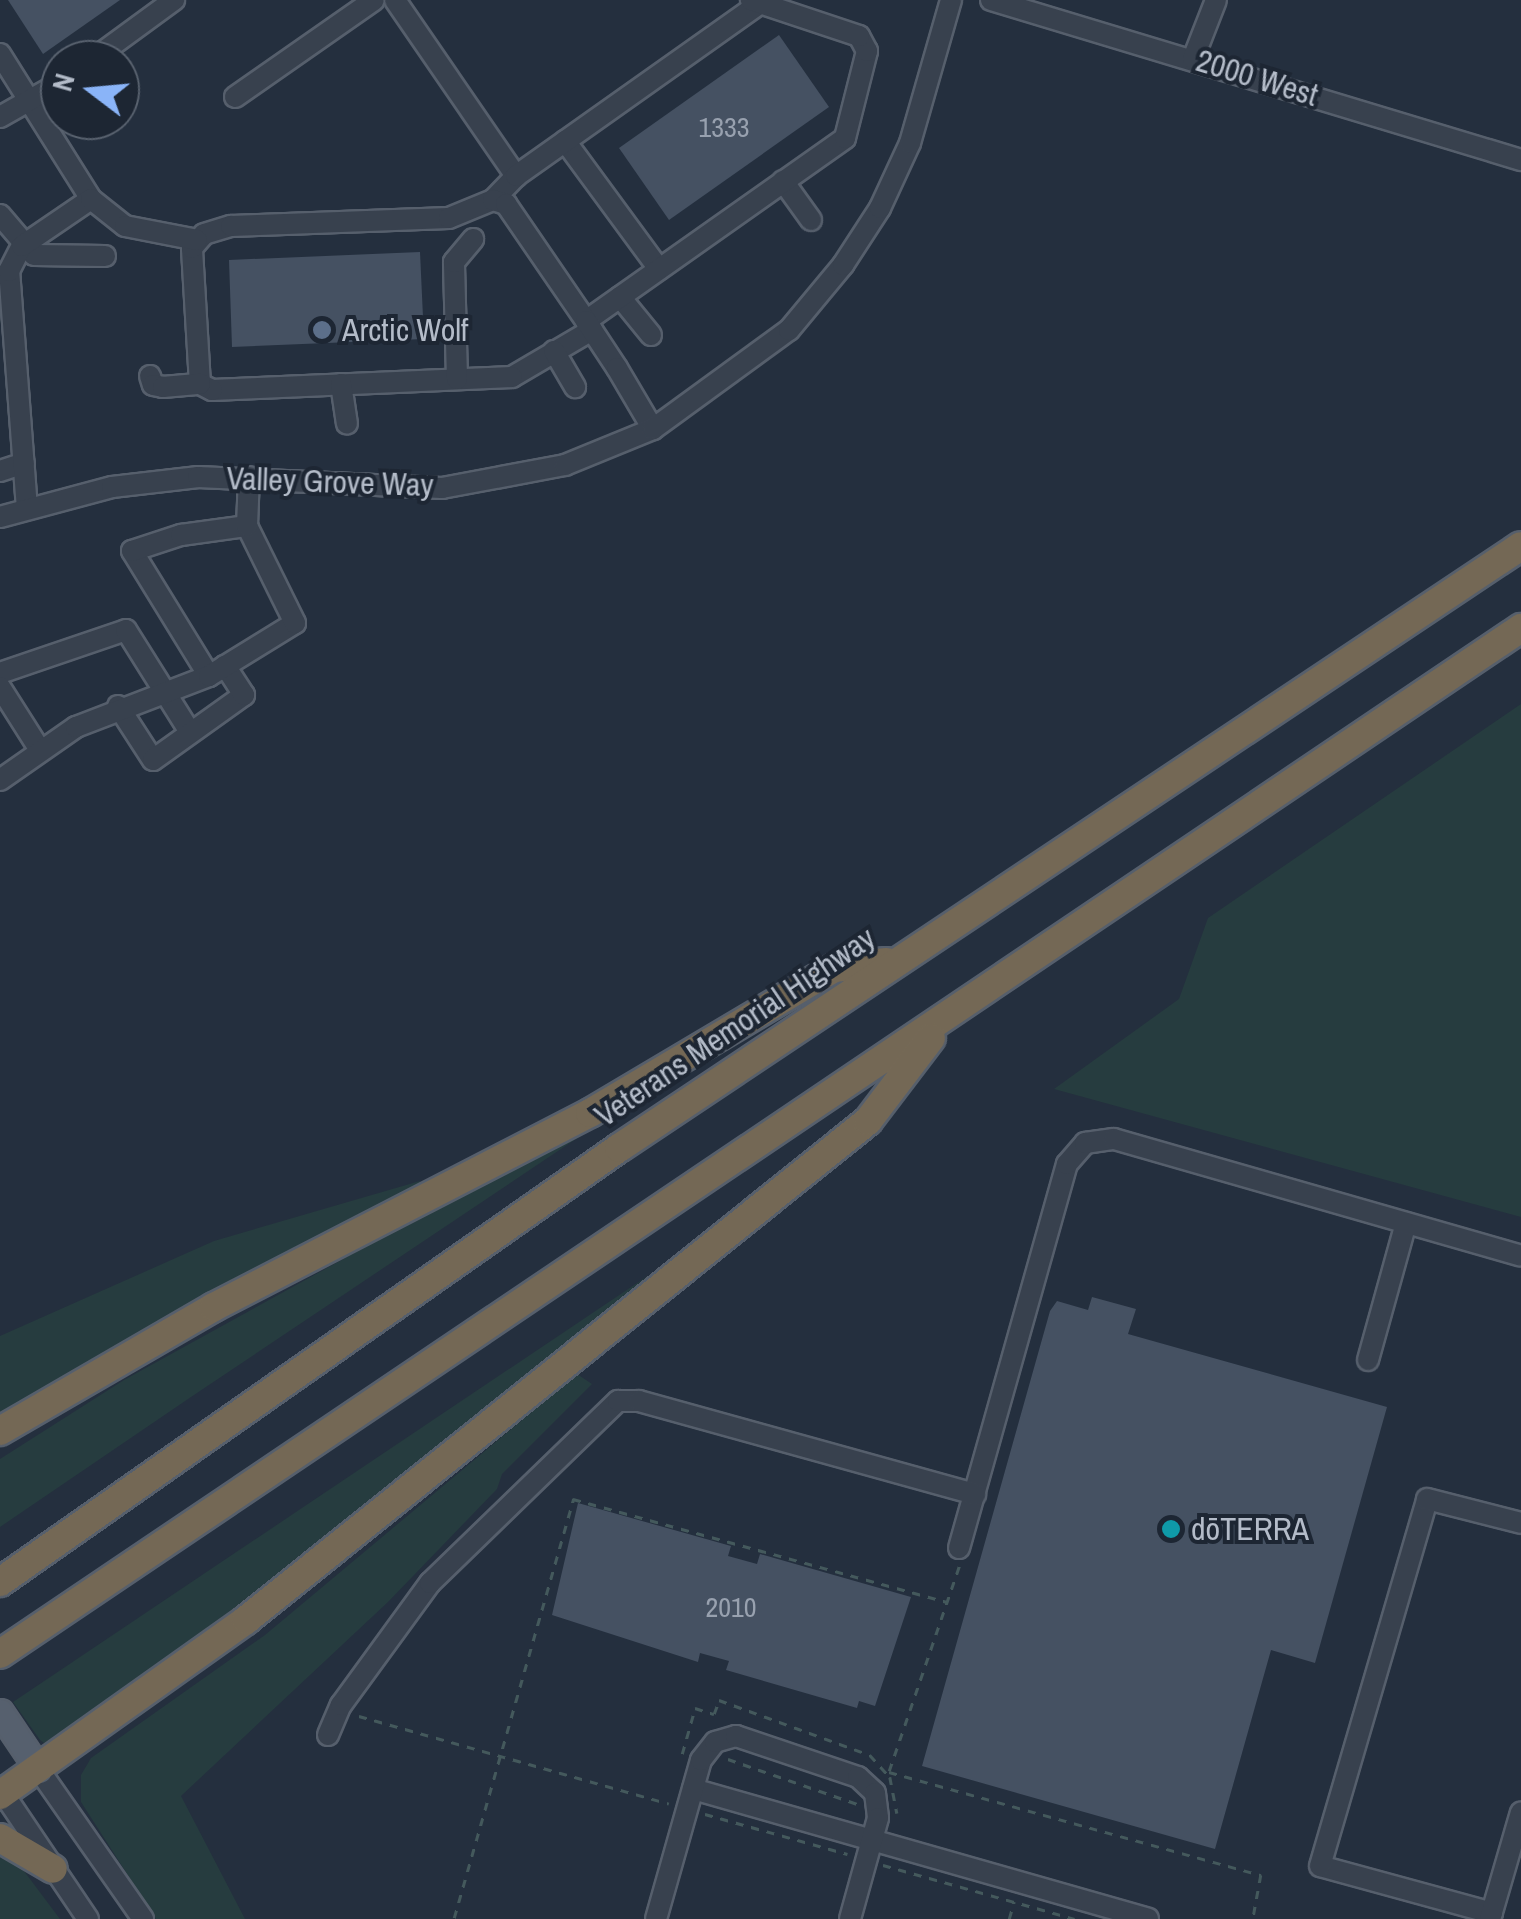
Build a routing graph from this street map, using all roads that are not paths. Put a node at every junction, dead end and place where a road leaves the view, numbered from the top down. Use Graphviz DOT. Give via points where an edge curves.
graph roads {
  1 [pos="174,0"];
  2 [pos="374,0"];
  3 [pos="395,0"];
  4 [pos="951,0"];
  5 [pos="991,0"];
  6 [pos="1216,0"];
  7 [pos="756,1"];
  8 [pos="119,40"];
  9 [pos="0,54"];
  10 [pos="1193,59"];
  11 [pos="235,96"];
  12 [pos="40,97"];
  13 [pos="32,102"];
  14 [pos="0,118"];
  15 [pos="565,141"];
  16 [pos="1521,160"];
  17 [pos="516,176"];
  18 [pos="783,182"];
  19 [pos="91,200"];
  20 [pos="493,200"];
  21 [pos="0,215"];
  22 [pos="810,220"];
  23 [pos="473,239"];
  24 [pos="197,240"];
  25 [pos="22,246"];
  26 [pos="104,256"];
  27 [pos="658,270"];
  28 [pos="620,296"];
  29 [pos="589,326"];
  30 [pos="651,334"];
  31 [pos="554,350"];
  32 [pos="150,376"];
  33 [pos="457,379"];
  34 [pos="200,384"];
  35 [pos="340,384"];
  36 [pos="576,387"];
  37 [pos="348,424"];
  38 [pos="653,428"];
  39 [pos="24,463"];
  40 [pos="0,471"];
  41 [pos="248,477"];
  42 [pos="27,508"];
  43 [pos="0,517"];
  44 [pos="247,526"];
  45 [pos="1521,546"];
  46 [pos="1521,628"];
  47 [pos="217,671"];
  48 [pos="0,674"];
  49 [pos="0,687"];
  50 [pos="166,690"];
  51 [pos="118,706"];
  52 [pos="190,732"];
  53 [pos="40,750"];
  54 [pos="3,771"];
  55 [pos="894,962"];
  56 [pos="943,1022"];
  57 [pos="1406,1223"];
  58 [pos="1521,1256"];
  59 [pos="1368,1360"];
  60 [pos="0,1431"];
  61 [pos="975,1494"];
  62 [pos="1521,1523"];
  63 [pos="960,1548"];
  64 [pos="0,1582"];
  65 [pos="0,1654"];
  66 [pos="0,1712"];
  67 [pos="328,1735"];
  68 [pos="39,1770"];
  69 [pos="1,1792"];
  70 [pos="690,1799"];
  71 [pos="1521,1812"];
  72 [pos="0,1838"];
  73 [pos="869,1850"];
  74 [pos="53,1869"];
  75 [pos="1491,1916"];
  76 [pos="88,1919"];
  77 [pos="143,1919"];
  78 [pos="656,1919"];
  79 [pos="850,1919"];
  80 [pos="1148,1919"];
  1 -- 8 [label="street"];
  2 -- 11 [label="street"];
  3 -- 17 [label="street"];
  4 -- 38 [label="street, Valley Grove Way" via="910,143 880,208 842,265 789,330"];
  5 -- 10 [label="street, 2000 West"];
  6 -- 10 [label="street"];
  7 -- 15 [label="street"];
  7 -- 18 [label="street" via="848,28 868,51 845,138"];
  9 -- 13 [label="street"];
  10 -- 16 [label="street, 2000 West"];
  12 -- 13 [label="street"];
  13 -- 14 [label="street"];
  13 -- 19 [label="street"];
  15 -- 17 [label="street"];
  15 -- 27 [label="street"];
  17 -- 20 [label="street"];
  18 -- 22 [label="street"];
  18 -- 27 [label="street"];
  19 -- 24 [label="street" via="124,226"];
  19 -- 25 [label="street"];
  20 -- 24 [label="street" via="449,218 231,226"];
  20 -- 29 [label="street" via="506,204"];
  21 -- 25 [label="street"];
  23 -- 33 [label="street" via="454,262"];
  24 -- 34 [label="street"];
  25 -- 26 [label="street" via="34,255"];
  25 -- 39 [label="street" via="9,271"];
  27 -- 28 [label="street"];
  28 -- 29 [label="street"];
  28 -- 30 [label="street"];
  29 -- 31 [label="street"];
  29 -- 38 [label="street"];
  31 -- 33 [label="street" via="512,376"];
  31 -- 36 [label="street"];
  32 -- 34 [label="street" via="163,387"];
  33 -- 35 [label="street"];
  34 -- 35 [label="street" via="212,390"];
  35 -- 37 [label="street"];
  38 -- 41 [label="street, Valley Grove Way" via="565,465 442,488"];
  39 -- 40 [label="street"];
  39 -- 42 [label="street"];
  41 -- 42 [label="street, Valley Grove Way" via="112,487"];
  41 -- 44 [label="street"];
  42 -- 43 [label="street, Valley Grove Way"];
  44 -- 47 [label="street" via="295,623"];
  44 -- 47 [label="street" via="181,535 132,551"];
  45 -- 55 [label="highway, Veterans Memorial Highway"];
  46 -- 56 [label="highway"];
  47 -- 50 [label="street"];
  47 -- 52 [label="street" via="244,695"];
  48 -- 50 [label="street" via="126,630"];
  49 -- 53 [label="street"];
  50 -- 51 [label="street"];
  50 -- 52 [label="street"];
  51 -- 52 [label="street" via="153,760"];
  51 -- 53 [label="street"];
  53 -- 54 [label="street"];
  55 -- 60 [label="highway" via="834,968 590,1113 214,1307"];
  55 -- 64 [label="highway, Veterans Memorial Highway" via="369,1318"];
  56 -- 65 [label="highway"];
  56 -- 68 [label="highway" via="868,1121 246,1620"];
  57 -- 58 [label="street"];
  57 -- 59 [label="street"];
  57 -- 61 [label="street" via="1114,1139 1085,1143 1067,1164"];
  61 -- 63 [label="street"];
  61 -- 67 [label="street" via="639,1400 618,1401 430,1583 338,1710"];
  62 -- 75 [label="street" via="1426,1499 1320,1866"];
  66 -- 68 [label="main road"];
  68 -- 69 [label="highway"];
  68 -- 77 [label="street"];
  69 -- 74 [label="street"];
  70 -- 73 [label="street"];
  70 -- 73 [label="street" via="695,1748 743,1737 858,1777 885,1810"];
  70 -- 78 [label="street"];
  71 -- 75 [label="street"];
  72 -- 74 [label="highway"];
  73 -- 79 [label="street"];
  73 -- 80 [label="street"];
  74 -- 76 [label="street"];
}
